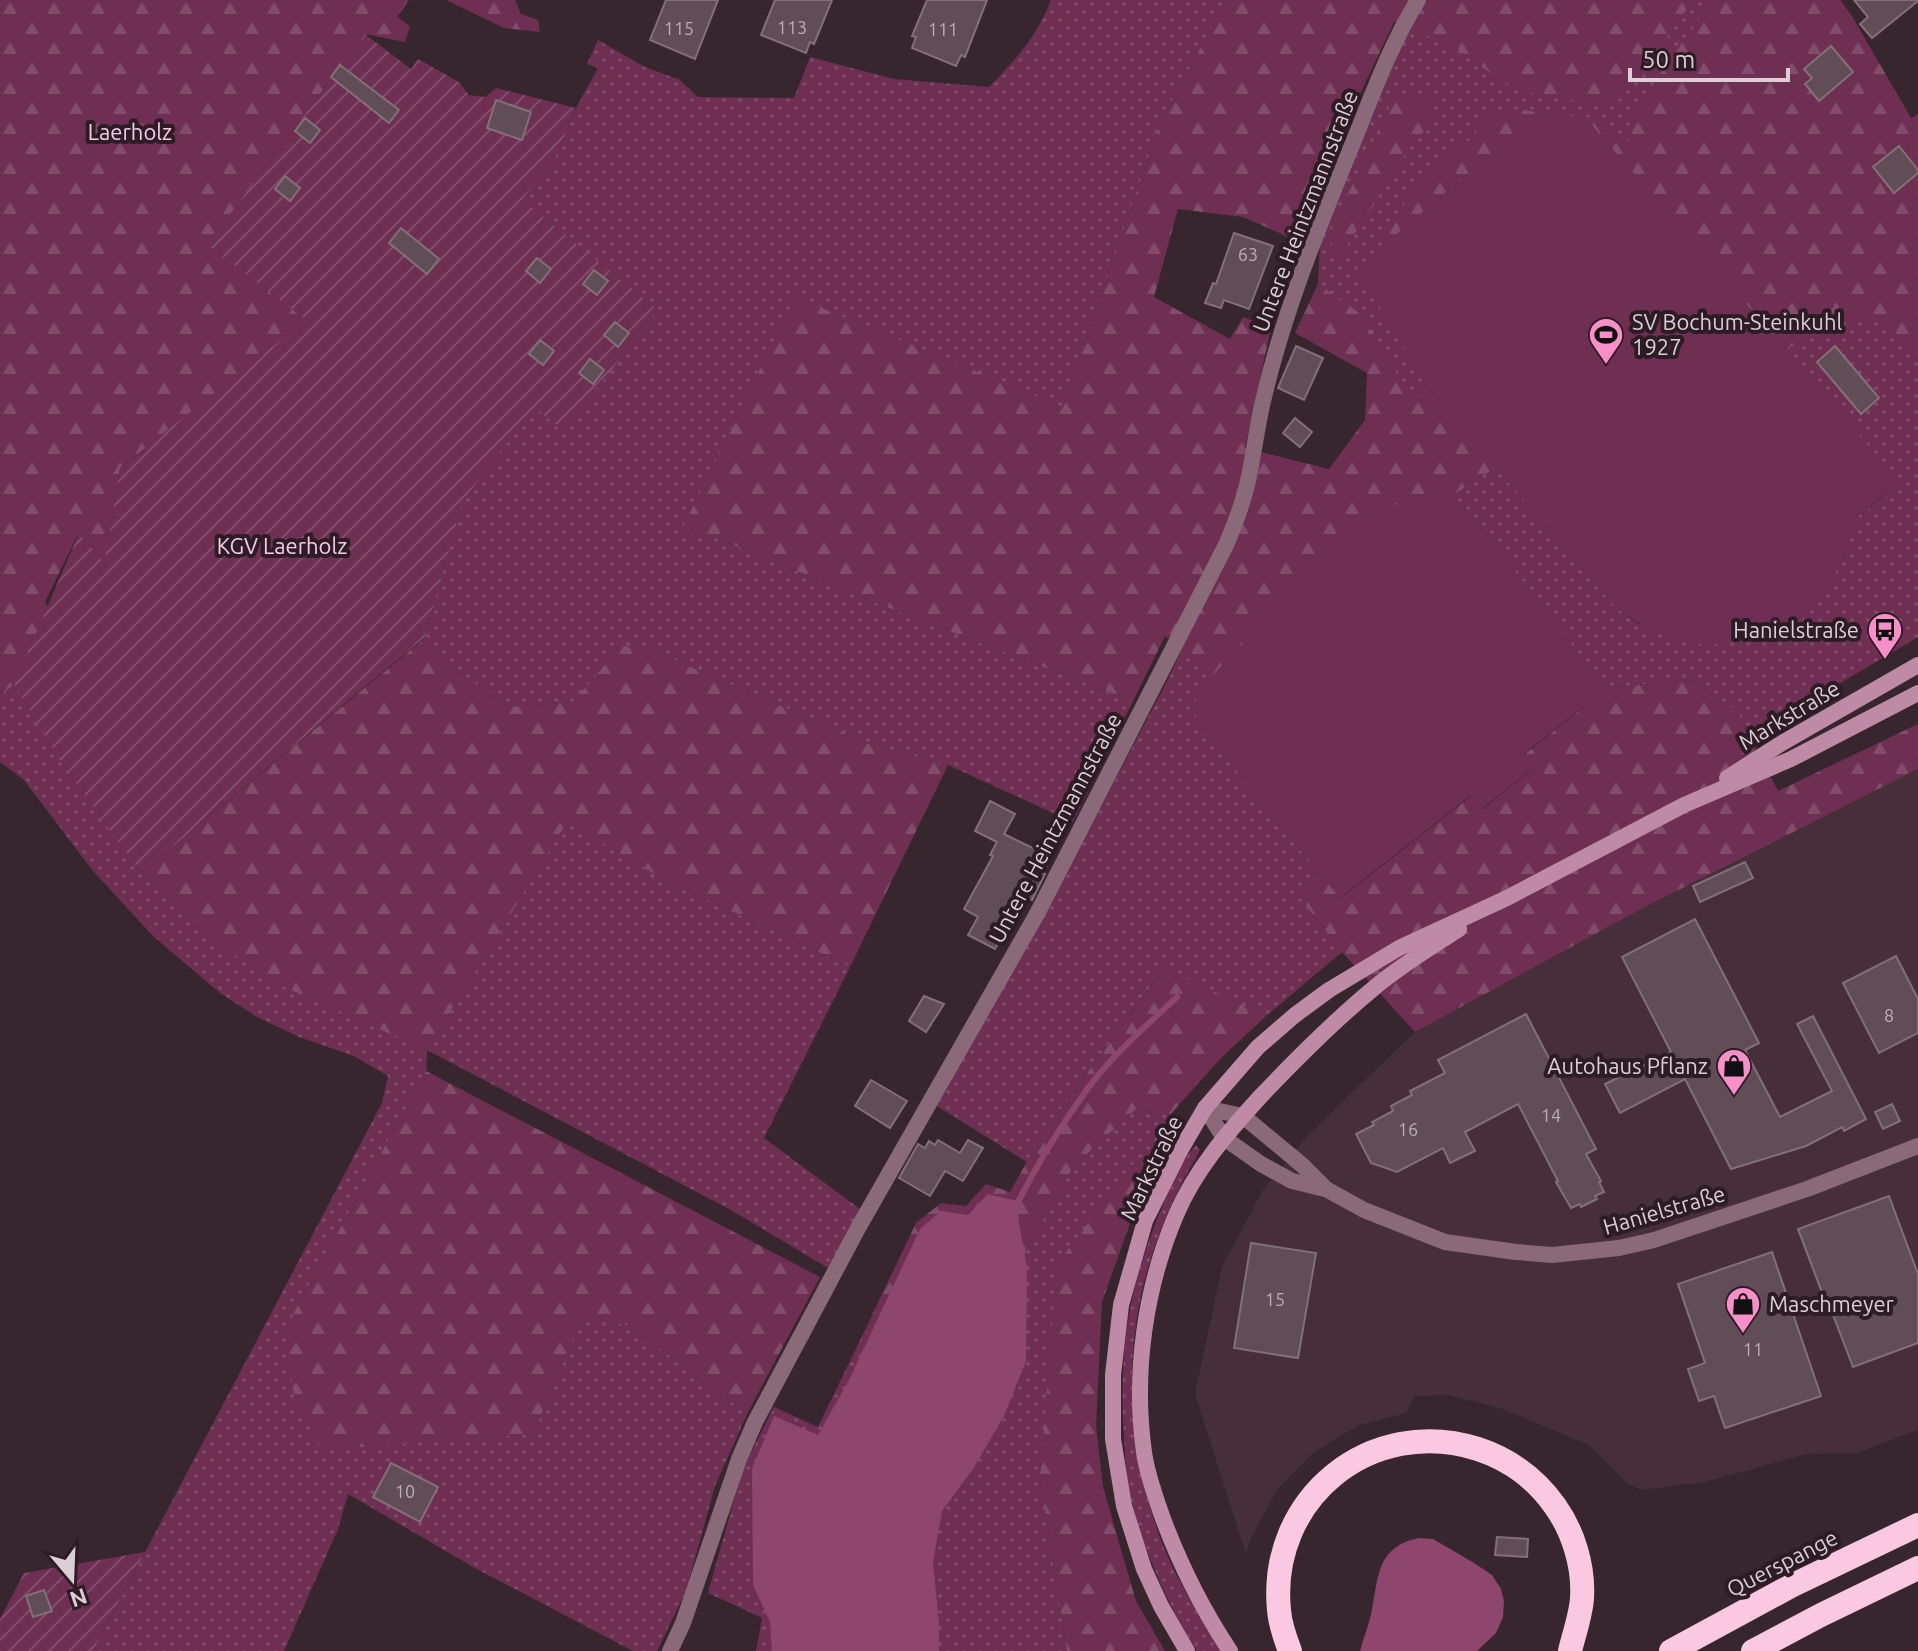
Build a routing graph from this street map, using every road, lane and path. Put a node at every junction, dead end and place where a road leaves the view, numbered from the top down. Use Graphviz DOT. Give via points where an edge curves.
graph roads {
  1 [pos="1418,0"];
  2 [pos="1918,665"];
  3 [pos="1918,693"];
  4 [pos="1684,805"];
  5 [pos="1507,898"];
  6 [pos="1205,1108"];
  7 [pos="1243,1116"];
  8 [pos="1224,1138"];
  9 [pos="1918,1146"];
  10 [pos="1326,1189"];
  11 [pos="1918,1525"];
  12 [pos="1918,1568"];
  13 [pos="670,1651"];
  14 [pos="1187,1651"];
  15 [pos="1230,1651"];
  16 [pos="1290,1651"];
  17 [pos="1570,1651"];
  18 [pos="1671,1651"];
  19 [pos="1753,1651"];
  1 -- 13 [label="street, Untere Heintzmannstraße" via="1386,62 1310,247 1263,398 1248,479 1226,545 1038,912 761,1410"];
  2 -- 4 [label="main road, Markstraße"];
  3 -- 4 [label="main road, Markstraße" via="1791,759"];
  4 -- 5 [label="main road, Markstraße"];
  5 -- 6 [label="main road, Markstraße" via="1399,948 1329,990 1258,1047"];
  5 -- 7 [label="main road, Markstraße" via="1374,988"];
  6 -- 7 [label="street, Hanielstraße"];
  6 -- 8 [label="street, Hanielstraße"];
  6 -- 14 [label="main road, Markstraße" via="1145,1221 1121,1305 1113,1375 1113,1439 1124,1506 1144,1569"];
  7 -- 8 [label="main road, Markstraße"];
  7 -- 10 [label="street, Hanielstraße"];
  8 -- 10 [label="street, Hanielstraße" via="1292,1181"];
  8 -- 15 [label="main road, Markstraße" via="1203,1166 1168,1238 1153,1287 1140,1383 1144,1453 1155,1495 1178,1559"];
  9 -- 10 [label="street, Hanielstraße" via="1716,1220 1654,1240 1587,1253 1552,1255 1445,1242"];
  11 -- 18 [label="highway, Querspange"];
  12 -- 19 [label="highway"];
  16 -- 17 [label="highway" via="1279,1610 1279,1581 1284,1550 1309,1501 1349,1464 1368,1454 1433,1440 1496,1455 1544,1491 1566,1522 1579,1564 1582,1599"];
}
